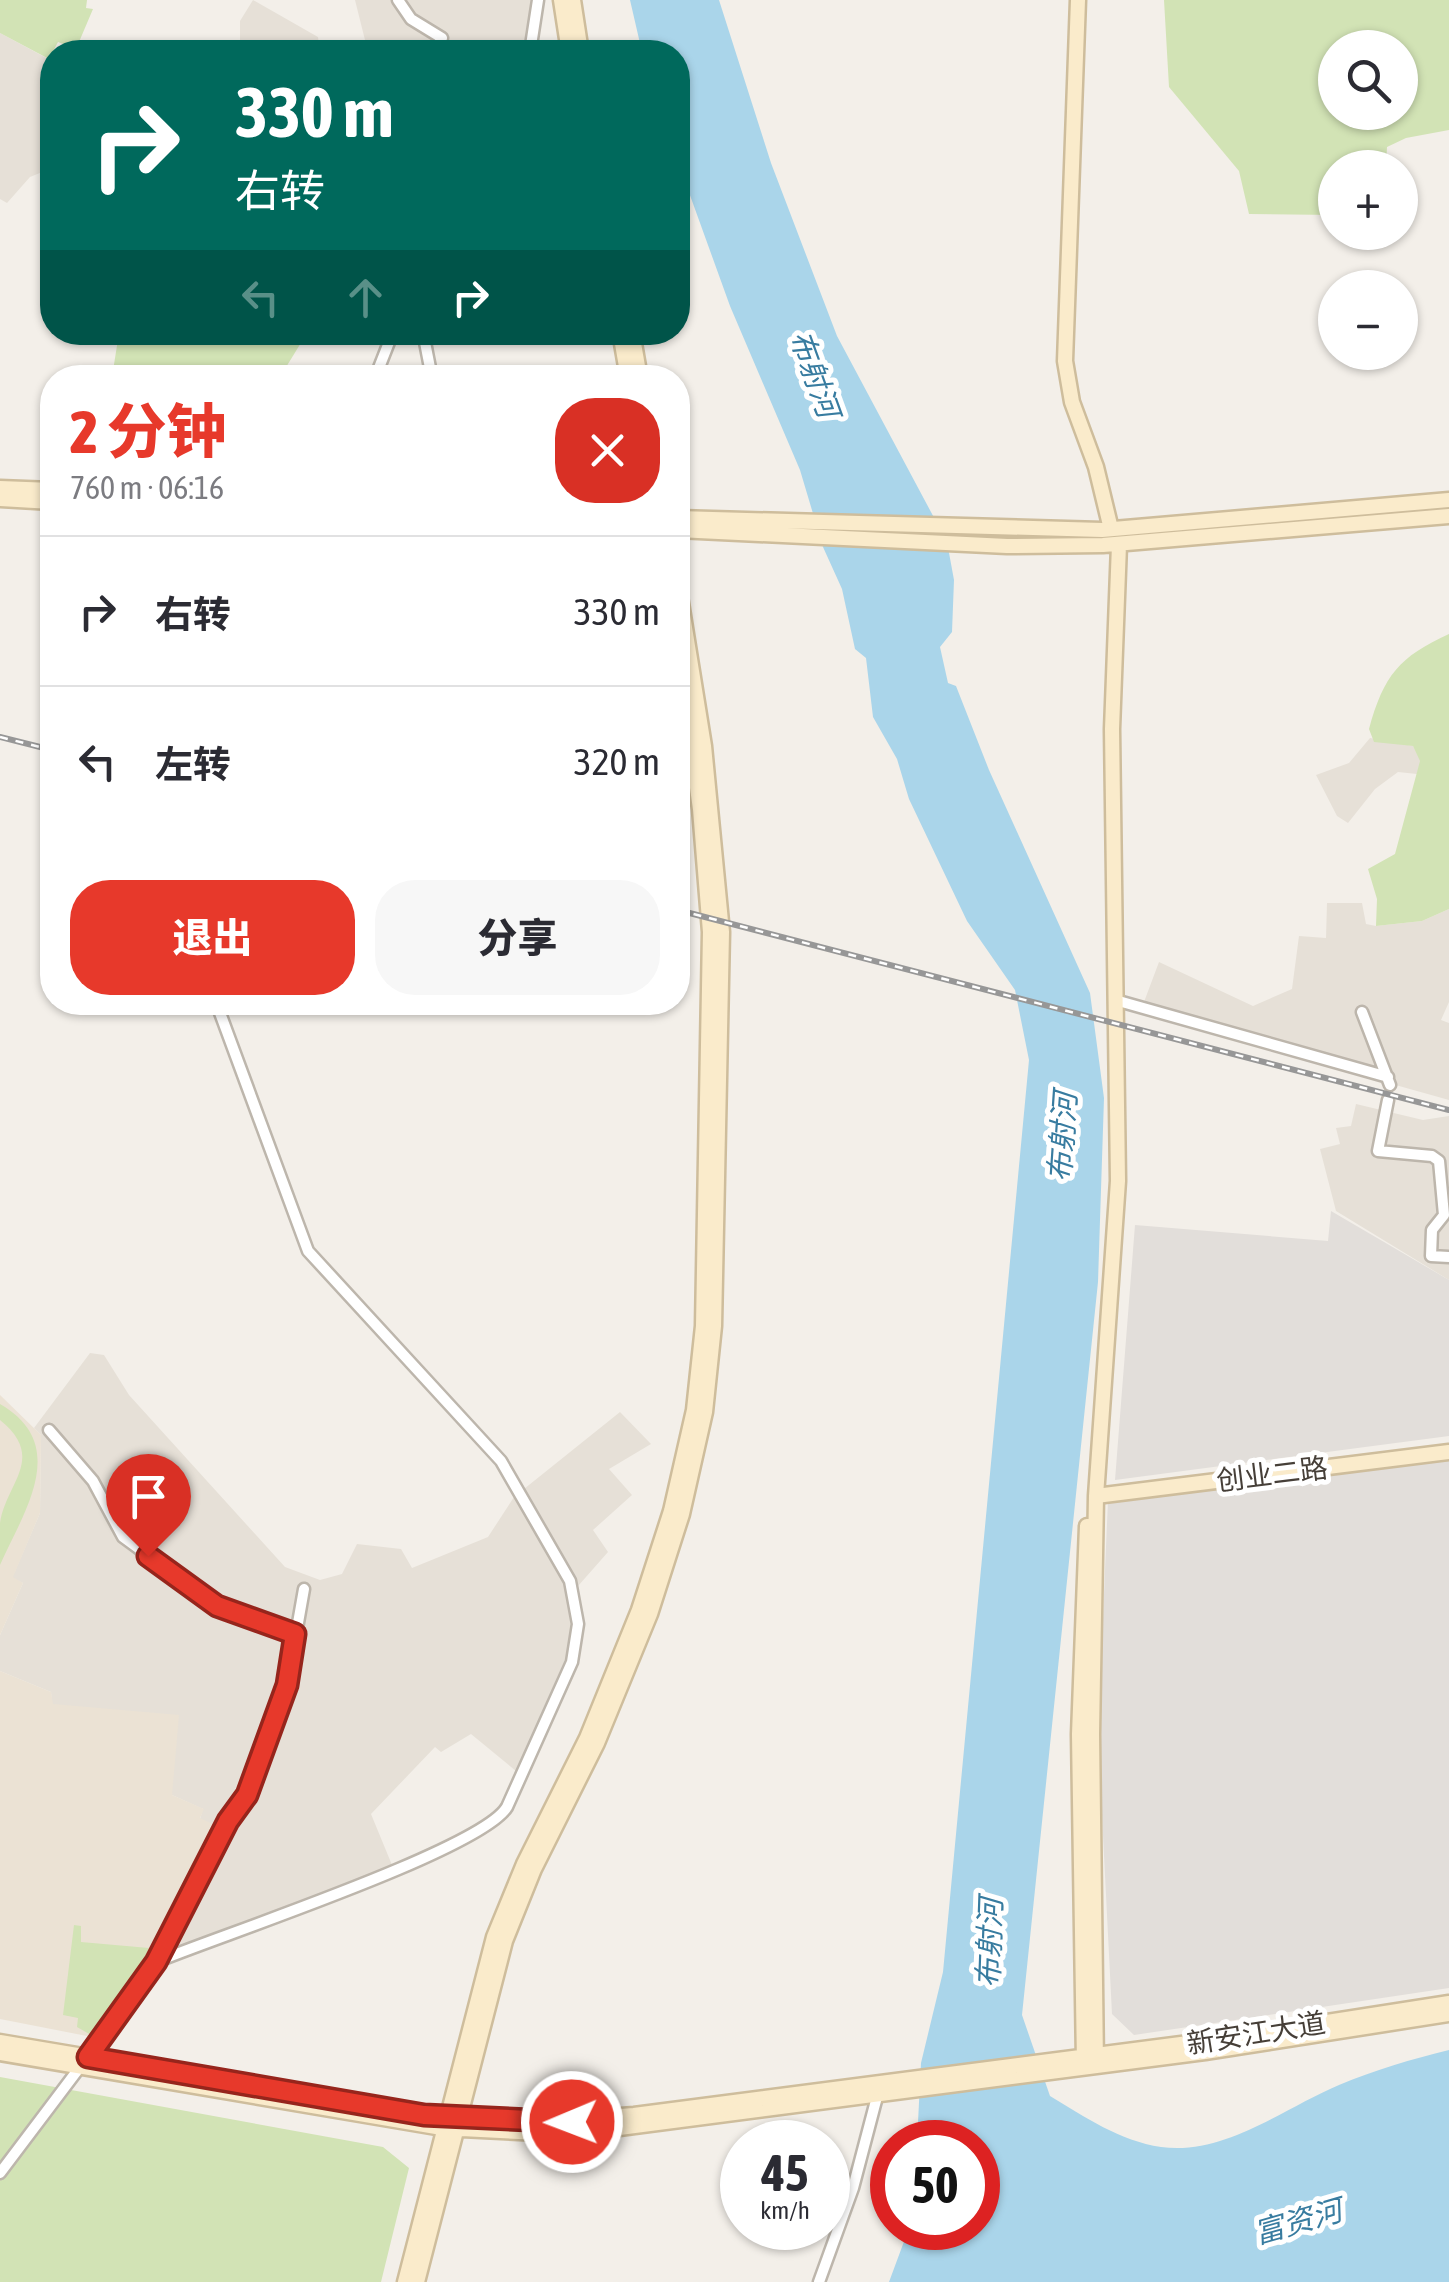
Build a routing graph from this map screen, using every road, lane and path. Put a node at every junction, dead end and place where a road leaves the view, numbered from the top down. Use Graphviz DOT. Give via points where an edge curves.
graph roads {
  1 [pos="398,0"];
  2 [pos="538,0"];
  3 [pos="561,0"];
  4 [pos="573,0"];
  5 [pos="1078,0"];
  6 [pos="441,40"];
  7 [pos="532,40"];
  8 [pos="566,40"];
  9 [pos="578,40"];
  10 [pos="0,488"];
  11 [pos="40,490"];
  12 [pos="0,499"];
  13 [pos="1449,500"];
  14 [pos="40,501"];
  15 [pos="1449,516"];
  16 [pos="690,519"];
  17 [pos="790,529"];
  18 [pos="1111,529"];
  19 [pos="690,530"];
  20 [pos="974,536"];
  21 [pos="1119,544"];
  22 [pos="690,659"];
  23 [pos="690,737"];
  24 [pos="1115,1000"];
  25 [pos="1362,1012"];
  26 [pos="221,1015"];
  27 [pos="1388,1100"];
  28 [pos="1449,1257"];
  29 [pos="49,1430"];
  30 [pos="1449,1452"];
  31 [pos="1096,1496"];
  32 [pos="304,1589"];
  33 [pos="295,1634"];
  34 [pos="156,1962"];
  35 [pos="1449,2003"];
  36 [pos="1449,2014"];
  37 [pos="0,2042"];
  38 [pos="0,2053"];
  39 [pos="1090,2061"];
  40 [pos="84,2062"];
  41 [pos="905,2084"];
  42 [pos="878,2093"];
  43 [pos="450,2123"];
  44 [pos="0,2173"];
  45 [pos="404,2282"];
  46 [pos="417,2282"];
  47 [pos="820,2282"];
  1 -- 6 [label="street"];
  2 -- 7 [label="street"];
  3 -- 8 [label="main road"];
  4 -- 9 [label="main road"];
  5 -- 18 [label="main road" via="1065,361"];
  10 -- 11 [label="main road"];
  12 -- 14 [label="main road"];
  13 -- 18 [label="main road"];
  15 -- 21 [label="main road"];
  16 -- 17 [label="main road"];
  17 -- 19 [label="main road"];
  17 -- 20 [label="main road"];
  18 -- 20 [label="main road"];
  20 -- 21 [label="main road"];
  21 -- 24 [label="main road" via="1112,729"];
  22 -- 43 [label="main road" via="722,932 714,1326 706,1412 656,1597 598,1743 515,1913"];
  23 -- 43 [label="main road" via="710,932 696,1396 650,1577 601,1706 504,1908"];
  24 -- 25 [label="street" via="1389,1081"];
  24 -- 31 [label="main road" via="1117,1224"];
  26 -- 34 [label="street" via="308,1251 501,1461 570,1581 578,1637 507,1807 490,1826 386,1874"];
  27 -- 28 [label="street" via="1378,1151 1439,1161 1444,1215 1432,1230 1431,1256"];
  29 -- 33 [label="street" via="93,1481 123,1537 217,1606"];
  30 -- 31 [label="main road, 创业二路"];
  31 -- 39 [label="main road" via="1087,1522 1080,1734"];
  32 -- 33 [label="street"];
  33 -- 34 [label="street" via="287,1685 252,1782"];
  34 -- 40 [label="street"];
  35 -- 39 [label="main road, 新安江大道"];
  36 -- 39 [label="main road, 新安江大道"];
  37 -- 40 [label="main road"];
  38 -- 40 [label="main road"];
  39 -- 41 [label="main road, 新安江大道"];
  40 -- 43 [label="main road"];
  40 -- 44 [label="street"];
  41 -- 42 [label="main road"];
  41 -- 43 [label="main road" via="603,2119"];
  42 -- 43 [label="main road" via="604,2130 540,2134"];
  42 -- 47 [label="street"];
  43 -- 45 [label="main road"];
  43 -- 46 [label="main road"];
}
